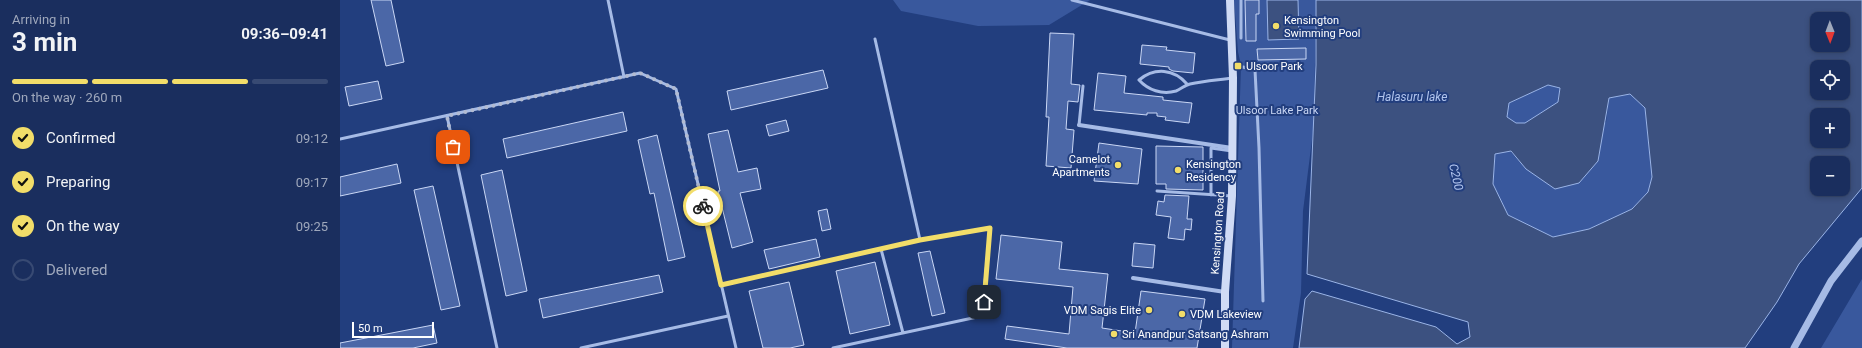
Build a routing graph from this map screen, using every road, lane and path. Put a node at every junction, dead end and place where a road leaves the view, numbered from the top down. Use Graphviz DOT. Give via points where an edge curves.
graph roads {
  1 [pos="608,0"];
  2 [pos="1072,0"];
  3 [pos="1230,0"];
  4 [pos="1241,0"];
  5 [pos="1241,38"];
  6 [pos="875,39"];
  7 [pos="1232,40"];
  8 [pos="1232,68"];
  9 [pos="624,77"];
  10 [pos="1233,78"];
  11 [pos="1187,84"];
  12 [pos="1083,86"];
  13 [pos="447,116"];
  14 [pos="1079,125"];
  15 [pos="340,139"];
  16 [pos="1232,149"];
  17 [pos="1157,191"];
  18 [pos="1211,195"];
  19 [pos="1232,196"];
  20 [pos="920,240"];
  21 [pos="1862,241"];
  22 [pos="881,249"];
  23 [pos="1133,278"];
  24 [pos="721,285"];
  25 [pos="1225,292"];
  26 [pos="1263,301"];
  27 [pos="728,316"];
  28 [pos="904,333"];
  29 [pos="497,348"];
  30 [pos="581,348"];
  31 [pos="736,348"];
  32 [pos="833,348"];
  33 [pos="1225,348"];
  34 [pos="1794,348"];
  1 -- 9 [label="lane"];
  2 -- 7 [label="lane"];
  3 -- 7 [label="main road, Kensington Road"];
  4 -- 5 [label="lane"];
  6 -- 20 [label="lane"];
  7 -- 8 [label="main road, Kensington Road"];
  8 -- 10 [label="main road, Kensington Road"];
  8 -- 26 [label="lane" via="1254,70"];
  9 -- 13 [label="lane"];
  9 -- 24 [label="lane" via="640,73 676,89"];
  10 -- 11 [label="lane"];
  10 -- 16 [label="main road, Kensington Road"];
  11 -- 11 [label="lane" via="1176,91 1162,92 1149,88 1139,80 1154,72 1166,72 1178,76"];
  12 -- 14 [label="lane"];
  13 -- 15 [label="lane"];
  13 -- 29 [label="lane"];
  14 -- 16 [label="street"];
  16 -- 18 [label="lane" via="1211,148"];
  16 -- 19 [label="main road, Kensington Road"];
  17 -- 18 [label="lane"];
  18 -- 19 [label="lane"];
  19 -- 25 [label="main road, Kensington Road"];
  20 -- 22 [label="lane"];
  20 -- 28 [label="lane" via="990,228 982,316"];
  21 -- 34 [label="street" via="1831,281"];
  22 -- 24 [label="lane"];
  22 -- 28 [label="lane"];
  23 -- 25 [label="street"];
  24 -- 27 [label="lane"];
  25 -- 33 [label="main road, Kensington Road"];
  27 -- 30 [label="lane"];
  27 -- 31 [label="lane"];
  28 -- 32 [label="lane"];
}
